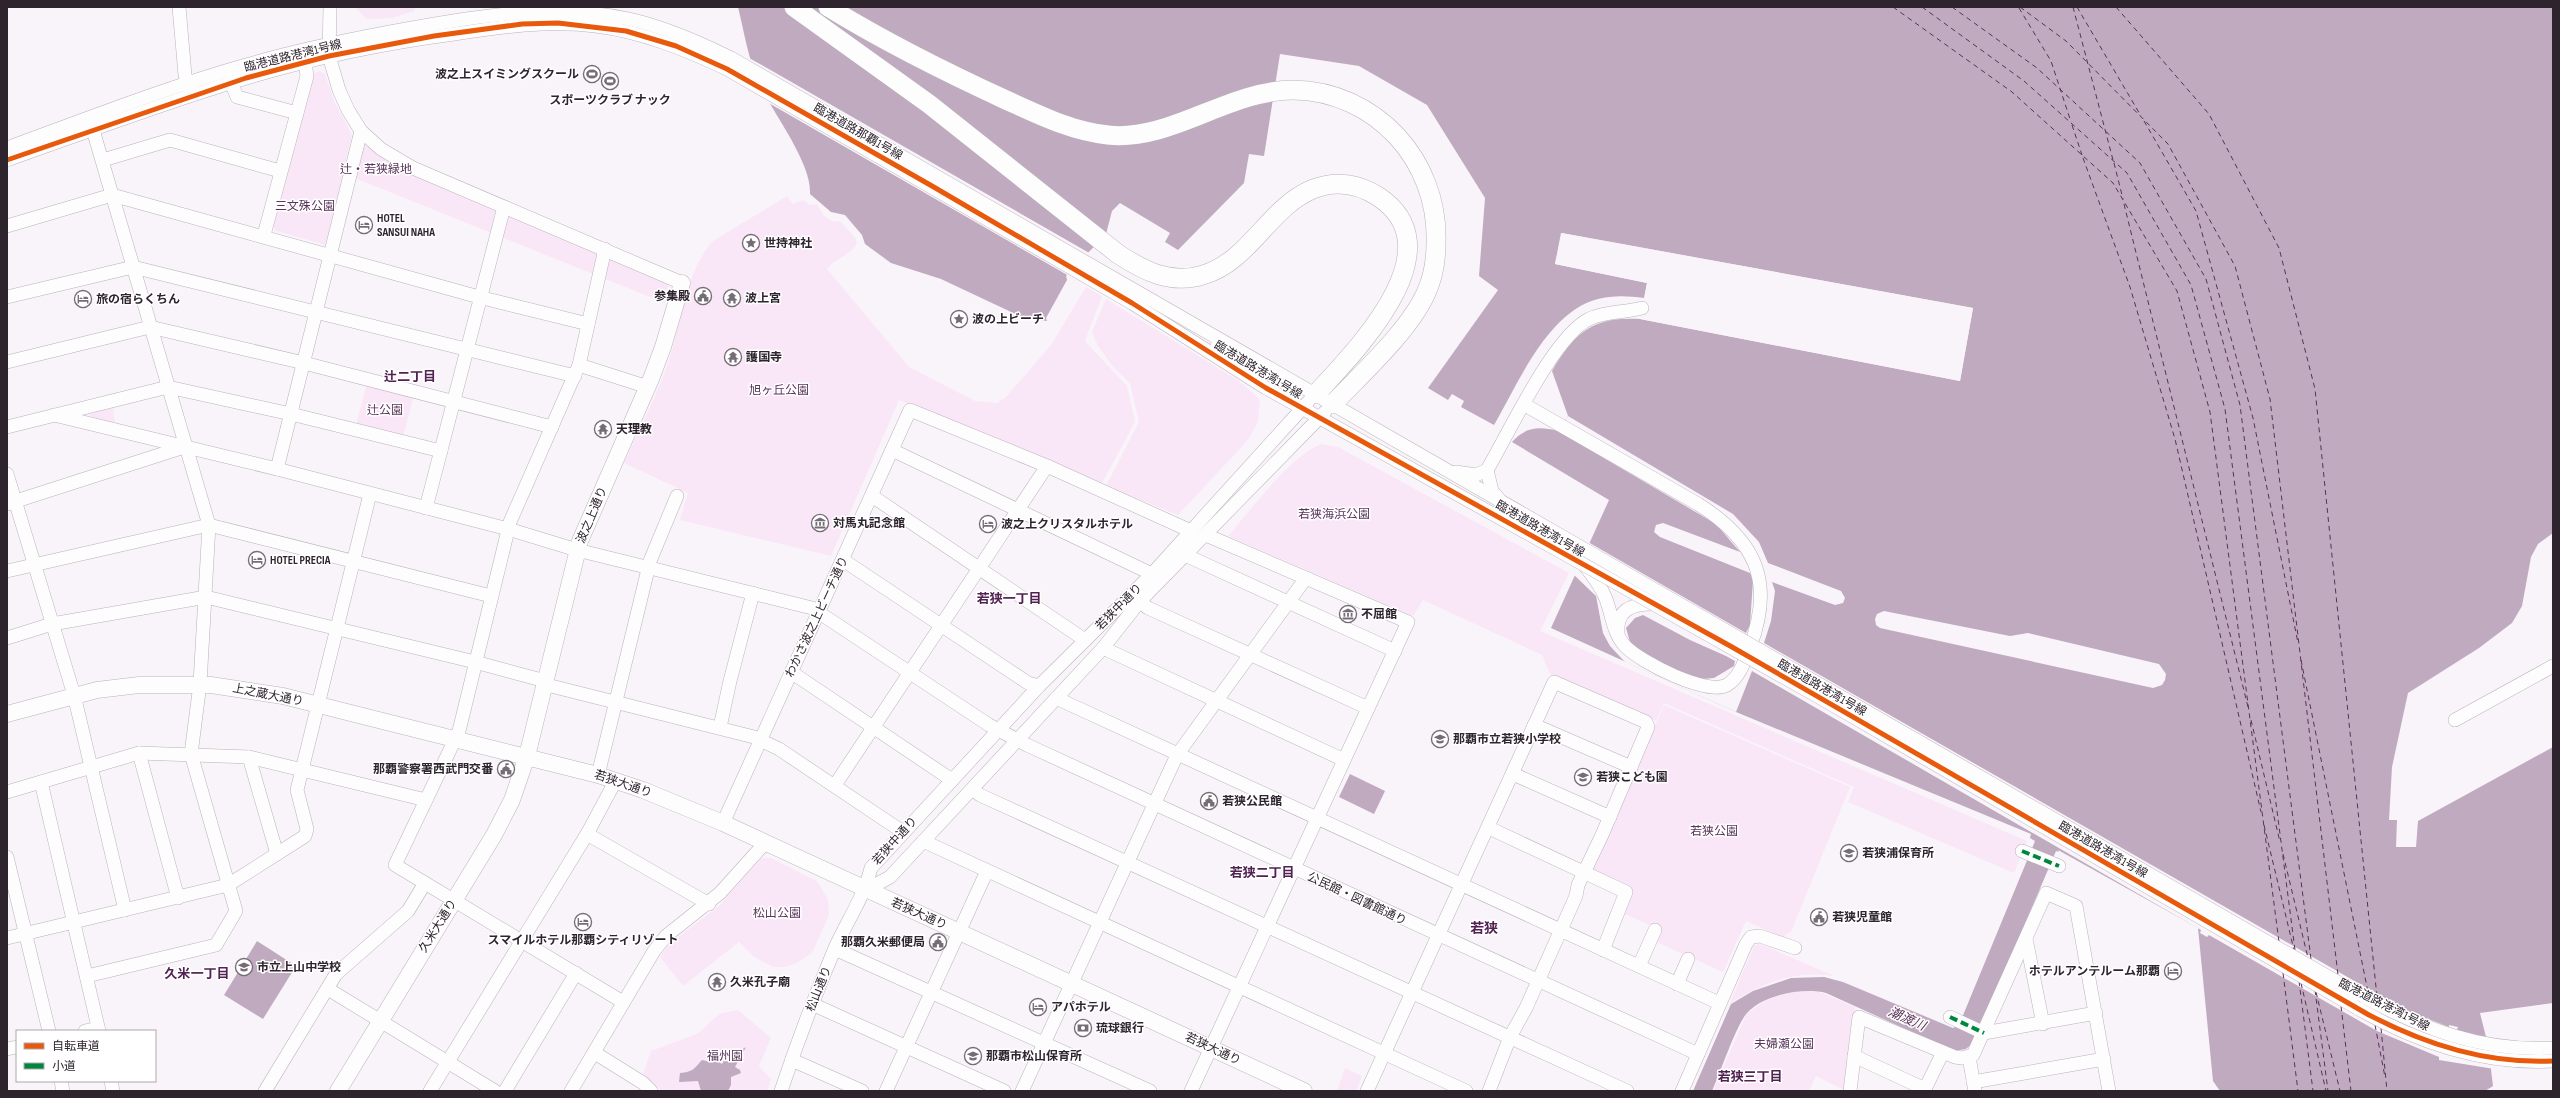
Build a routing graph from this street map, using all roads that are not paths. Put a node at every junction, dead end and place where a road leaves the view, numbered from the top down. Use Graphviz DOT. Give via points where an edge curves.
graph roads {
  1 [pos="179,7"];
  2 [pos="330,7"];
  3 [pos="794,7"];
  4 [pos="828,7"];
  5 [pos="596,20"];
  6 [pos="329,50"];
  7 [pos="304,62"];
  8 [pos="231,82"];
  9 [pos="189,90"];
  10 [pos="297,113"];
  11 [pos="93,130"];
  12 [pos="361,131"];
  13 [pos="7,148"];
  14 [pos="7,160"];
  15 [pos="103,160"];
  16 [pos="280,171"];
  17 [pos="112,195"];
  18 [pos="504,207"];
  19 [pos="7,226"];
  20 [pos="264,235"];
  21 [pos="606,249"];
  22 [pos="330,255"];
  23 [pos="133,267"];
  24 [pos="1102,278"];
  25 [pos="682,282"];
  26 [pos="7,297"];
  27 [pos="480,297"];
  28 [pos="1642,308"];
  29 [pos="317,312"];
  30 [pos="588,324"];
  31 [pos="150,327"];
  32 [pos="466,351"];
  33 [pos="7,362"];
  34 [pos="304,363"];
  35 [pos="577,371"];
  36 [pos="168,387"];
  37 [pos="648,387"];
  38 [pos="455,401"];
  39 [pos="1309,402"];
  40 [pos="1333,404"];
  41 [pos="1525,405"];
  42 [pos="291,414"];
  43 [pos="54,415"];
  44 [pos="1320,417"];
  45 [pos="7,427"];
  46 [pos="552,427"];
  47 [pos="186,447"];
  48 [pos="892,450"];
  49 [pos="441,452"];
  50 [pos="1048,466"];
  51 [pos="277,469"];
  52 [pos="1446,470"];
  53 [pos="1487,470"];
  54 [pos="7,474"];
  55 [pos="370,494"];
  56 [pos="677,496"];
  57 [pos="872,496"];
  58 [pos="11,503"];
  59 [pos="1504,505"];
  60 [pos="426,508"];
  61 [pos="1019,509"];
  62 [pos="209,525"];
  63 [pos="508,529"];
  64 [pos="1191,531"];
  65 [pos="1206,535"];
  66 [pos="577,550"];
  67 [pos="1185,555"];
  68 [pos="843,560"];
  69 [pos="353,561"];
  70 [pos="34,564"];
  71 [pos="648,566"];
  72 [pos="1584,566"];
  73 [pos="979,568"];
  74 [pos="7,572"];
  75 [pos="1152,574"];
  76 [pos="1306,578"];
  77 [pos="753,593"];
  78 [pos="491,596"];
  79 [pos="206,597"];
  80 [pos="1136,598"];
  81 [pos="1287,604"];
  82 [pos="1652,604"];
  83 [pos="818,612"];
  84 [pos="52,624"];
  85 [pos="941,626"];
  86 [pos="338,628"];
  87 [pos="1618,636"];
  88 [pos="7,638"];
  89 [pos="1085,640"];
  90 [pos="1102,648"];
  91 [pos="1395,651"];
  92 [pos="1250,655"];
  93 [pos="475,662"];
  94 [pos="2553,666"];
  95 [pos="792,672"];
  96 [pos="909,673"];
  97 [pos="545,683"];
  98 [pos="200,684"];
  99 [pos="1039,686"];
  100 [pos="74,695"];
  101 [pos="1056,698"];
  102 [pos="615,702"];
  103 [pos="1216,702"];
  104 [pos="318,705"];
  105 [pos="1368,708"];
  106 [pos="7,714"];
  107 [pos="2455,720"];
  108 [pos="1534,725"];
  109 [pos="874,726"];
  110 [pos="720,727"];
  111 [pos="998,730"];
  112 [pos="455,738"];
  113 [pos="761,740"];
  114 [pos="1018,741"];
  115 [pos="140,753"];
  116 [pos="191,754"];
  117 [pos="1177,755"];
  118 [pos="527,756"];
  119 [pos="249,757"];
  120 [pos="1344,760"];
  121 [pos="91,767"];
  122 [pos="1631,767"];
  123 [pos="302,770"];
  124 [pos="598,774"];
  125 [pos="1512,774"];
  126 [pos="616,780"];
  127 [pos="952,780"];
  128 [pos="41,782"];
  129 [pos="835,785"];
  130 [pos="973,790"];
  131 [pos="7,792"];
  132 [pos="426,800"];
  133 [pos="1154,804"];
  134 [pos="1610,817"];
  135 [pos="1317,819"];
  136 [pos="723,823"];
  137 [pos="1489,828"];
  138 [pos="903,832"];
  139 [pos="587,834"];
  140 [pos="923,841"];
  141 [pos="765,843"];
  142 [pos="2022,851"];
  143 [pos="277,854"];
  144 [pos="7,857"];
  145 [pos="1128,862"];
  146 [pos="2059,866"];
  147 [pos="1293,869"];
  148 [pos="987,871"];
  149 [pos="1584,871"];
  150 [pos="425,883"];
  151 [pos="228,885"];
  152 [pos="1462,886"];
  153 [pos="866,890"];
  154 [pos="178,898"];
  155 [pos="454,900"];
  156 [pos="709,904"];
  157 [pos="125,910"];
  158 [pos="74,922"];
  159 [pos="1100,922"];
  160 [pos="1268,925"];
  161 [pos="1559,930"];
  162 [pos="1655,930"];
  163 [pos="959,932"];
  164 [pos="26,933"];
  165 [pos="1438,936"];
  166 [pos="7,938"];
  167 [pos="2026,939"];
  168 [pos="521,941"];
  169 [pos="835,948"];
  170 [pos="1795,948"];
  171 [pos="1603,950"];
  172 [pos="1688,959"];
  173 [pos="1639,966"];
  174 [pos="576,974"];
  175 [pos="87,976"];
  176 [pos="1539,981"];
  177 [pos="1677,984"];
  178 [pos="1072,985"];
  179 [pos="1240,985"];
  180 [pos="328,989"];
  181 [pos="933,991"];
  182 [pos="1413,992"];
  183 [pos="623,1002"];
  184 [pos="1720,1003"];
  185 [pos="812,1004"];
  186 [pos="2096,1013"];
  187 [pos="1955,1019"];
  188 [pos="380,1021"];
  189 [pos="2043,1024"];
  190 [pos="99,1029"];
  191 [pos="49,1030"];
  192 [pos="1981,1032"];
  193 [pos="1510,1037"];
  194 [pos="1045,1042"];
  195 [pos="907,1045"];
  196 [pos="1211,1048"];
  197 [pos="2553,1048"];
  198 [pos="1943,1052"];
  199 [pos="595,1053"];
  200 [pos="1384,1053"];
  201 [pos="1698,1054"];
  202 [pos="1854,1056"];
  203 [pos="1969,1056"];
  204 [pos="2104,1059"];
  205 [pos="792,1060"];
  206 [pos="2553,1061"];
  207 [pos="448,1062"];
  208 [pos="1974,1086"];
  209 [pos="644,1088"];
  210 [pos="1925,1090"];
  211 [pos="265,1091"];
  212 [pos="338,1091"];
  213 [pos="430,1091"];
  214 [pos="495,1091"];
  215 [pos="505,1091"];
  216 [pos="571,1091"];
  217 [pos="781,1091"];
  218 [pos="862,1091"];
  219 [pos="886,1091"];
  220 [pos="1004,1091"];
  221 [pos="1022,1091"];
  222 [pos="1150,1091"];
  223 [pos="1192,1091"];
  224 [pos="1304,1091"];
  225 [pos="1368,1091"];
  226 [pos="1466,1091"];
  227 [pos="1489,1091"];
  228 [pos="1626,1091"];
  229 [pos="1682,1091"];
  230 [pos="1850,1091"];
  231 [pos="2109,1091"];
  1 -- 9 [label="street"];
  2 -- 6 [label="street"];
  3 -- 39 [label="highway" via="929,104 1118,254 1159,276 1202,276 1237,256 1289,204 1313,189 1349,184 1361,187 1382,199 1399,219 1405,231 1408,257 1405,271 1373,328"];
  4 -- 40 [label="highway" via="946,73 1060,124 1110,135 1127,135 1158,128 1258,94 1292,90 1333,96 1360,107 1381,120 1397,134 1410,151 1432,197 1436,224 1434,266 1423,300 1402,330"];
  5 -- 6 [label="street, 臨港道路港湾1号線" via="555,12 516,12 431,24"];
  5 -- 24 [label="street, 臨港道路那覇1号線" via="676,46 727,69"];
  6 -- 7 [label="street, 臨港道路港湾1号線"];
  6 -- 9 [label="street, 臨港道路港湾1号線" via="244,65"];
  6 -- 12 [label="street" via="339,90"];
  7 -- 8 [label="street, 臨港道路港湾1号線"];
  7 -- 10 [label="street" via="307,76"];
  8 -- 9 [label="street, 臨港道路港湾1号線"];
  8 -- 10 [label="street" via="237,97"];
  9 -- 11 [label="street, 臨港道路港湾1号線"];
  9 -- 13 [label="street, 臨港道路港湾1号線"];
  10 -- 16 [label="street"];
  11 -- 14 [label="street, 臨港道路港湾1号線"];
  11 -- 15 [label="street"];
  12 -- 18 [label="street" via="382,149 413,168"];
  12 -- 22 [label="street"];
  15 -- 16 [label="street" via="170,140"];
  15 -- 17 [label="street"];
  16 -- 20 [label="street"];
  17 -- 19 [label="street"];
  17 -- 20 [label="street"];
  17 -- 23 [label="street"];
  18 -- 21 [label="street"];
  18 -- 27 [label="street"];
  20 -- 22 [label="street"];
  21 -- 25 [label="street"];
  21 -- 30 [label="street"];
  22 -- 27 [label="street"];
  22 -- 29 [label="street"];
  23 -- 26 [label="street"];
  23 -- 29 [label="street"];
  23 -- 31 [label="street"];
  24 -- 39 [label="street, 臨港道路港湾1号線" via="1184,318"];
  24 -- 39 [label="street, 臨港道路港湾1号線" via="1266,388"];
  25 -- 37 [label="main road, 波之上通り"];
  27 -- 30 [label="street"];
  27 -- 32 [label="street"];
  28 -- 41 [label="street" via="1603,314 1577,326 1552,356"];
  29 -- 32 [label="street"];
  29 -- 34 [label="street"];
  30 -- 35 [label="street"];
  31 -- 33 [label="street"];
  31 -- 34 [label="street"];
  31 -- 36 [label="street"];
  32 -- 35 [label="street"];
  32 -- 38 [label="street"];
  34 -- 38 [label="street"];
  34 -- 42 [label="street"];
  35 -- 37 [label="street"];
  35 -- 46 [label="street"];
  36 -- 42 [label="street"];
  36 -- 43 [label="street"];
  36 -- 47 [label="street"];
  37 -- 66 [label="main road, 波之上通り"];
  38 -- 46 [label="street"];
  38 -- 49 [label="street"];
  39 -- 40 [label="street, 臨港道路港湾1号線"];
  39 -- 44 [label="street"];
  39 -- 64 [label="street, 若狭中通り"];
  40 -- 44 [label="street, 若狭中通り"];
  40 -- 52 [label="street, 臨港道路港湾1号線"];
  41 -- 53 [label="street"];
  41 -- 87 [label="street, bridge" via="1719,517 1744,543 1755,561 1760,581 1760,610 1756,632 1741,669 1734,680 1726,686 1716,688 1692,682 1664,670 1637,656"];
  42 -- 49 [label="street"];
  42 -- 51 [label="street"];
  43 -- 45 [label="street"];
  43 -- 47 [label="street, 公民館・図書館通り"];
  44 -- 65 [label="street, 若狭中通り"];
  44 -- 72 [label="street, 臨港道路港湾1号線, bridge"];
  46 -- 63 [label="street"];
  47 -- 51 [label="street, 公民館・図書館通り"];
  47 -- 58 [label="street"];
  47 -- 62 [label="street"];
  48 -- 50 [label="street, わかさ波之上ビーチ通り" via="910,410"];
  48 -- 57 [label="street, わかさ波之上ビーチ通り"];
  48 -- 61 [label="street"];
  49 -- 60 [label="street"];
  50 -- 61 [label="street"];
  50 -- 64 [label="street"];
  51 -- 55 [label="street, 公民館・図書館通り"];
  52 -- 53 [label="street" via="1466,475"];
  52 -- 59 [label="street, 臨港道路港湾1号線"];
  53 -- 59 [label="street" via="1492,491"];
  54 -- 58 [label="street"];
  55 -- 60 [label="street, 公民館・図書館通り"];
  55 -- 69 [label="street"];
  56 -- 71 [label="street"];
  57 -- 68 [label="street, わかさ波之上ビーチ通り"];
  57 -- 73 [label="street"];
  58 -- 70 [label="street"];
  59 -- 197 [label="street, 臨港道路港湾1号線, bridge" via="2401,1017 2426,1028 2466,1040 2524,1049"];
  60 -- 63 [label="street, 公民館・図書館通り"];
  61 -- 73 [label="street"];
  61 -- 75 [label="street"];
  62 -- 69 [label="street"];
  62 -- 70 [label="street"];
  62 -- 79 [label="street"];
  63 -- 66 [label="street, 公民館・図書館通り"];
  63 -- 78 [label="street"];
  64 -- 75 [label="street, 若狭中通り"];
  65 -- 67 [label="street, 若狭中通り"];
  65 -- 76 [label="street"];
  66 -- 71 [label="street, 公民館・図書館通り"];
  66 -- 97 [label="main road, 波之上通り"];
  67 -- 80 [label="street, 若狭中通り"];
  67 -- 81 [label="street"];
  68 -- 83 [label="street, わかさ波之上ビーチ通り"];
  68 -- 85 [label="street"];
  69 -- 78 [label="street"];
  69 -- 86 [label="street"];
  70 -- 74 [label="street"];
  70 -- 84 [label="street"];
  71 -- 77 [label="street, 公民館・図書館通り"];
  71 -- 102 [label="street"];
  72 -- 82 [label="street, 臨港道路港湾1号線, bridge"];
  72 -- 87 [label="street" via="1604,594"];
  73 -- 85 [label="street"];
  73 -- 89 [label="street"];
  75 -- 80 [label="street, 若狭中通り"];
  76 -- 81 [label="street"];
  76 -- 91 [label="street" via="1408,622"];
  77 -- 83 [label="street, 公民館・図書館通り"];
  77 -- 110 [label="street"];
  78 -- 93 [label="street"];
  79 -- 84 [label="street"];
  79 -- 86 [label="street"];
  79 -- 98 [label="street"];
  80 -- 89 [label="street, 若狭中通り"];
  80 -- 90 [label="street, 若狭中通り"];
  80 -- 92 [label="street" via="1148,608"];
  81 -- 91 [label="street"];
  81 -- 92 [label="street"];
  82 -- 87 [label="street" via="1638,604 1626,609 1619,618"];
  82 -- 206 [label="street, 臨港道路港湾1号線, bridge" via="2390,1026 2421,1040 2463,1053 2504,1060"];
  83 -- 95 [label="street, わかさ波之上ビーチ通り"];
  83 -- 96 [label="street, 公民館・図書館通り"];
  84 -- 88 [label="street"];
  84 -- 100 [label="street"];
  85 -- 96 [label="street"];
  85 -- 99 [label="street" via="1028,683"];
  86 -- 93 [label="street"];
  86 -- 104 [label="street"];
  89 -- 99 [label="street, 若狭中通り"];
  90 -- 101 [label="street, 若狭中通り"];
  90 -- 103 [label="street"];
  91 -- 105 [label="street"];
  92 -- 103 [label="street"];
  92 -- 105 [label="street"];
  93 -- 97 [label="street"];
  93 -- 112 [label="street"];
  94 -- 107 [label="street"];
  95 -- 109 [label="street"];
  95 -- 113 [label="street, わかさ波之上ビーチ通り"];
  96 -- 109 [label="street"];
  96 -- 111 [label="street, 公民館・図書館通り"];
  97 -- 102 [label="street"];
  97 -- 118 [label="main road, 波之上通り"];
  98 -- 100 [label="main road, 上之蔵大通り" via="139,685"];
  98 -- 104 [label="main road, 上之蔵大通り" via="256,691"];
  98 -- 116 [label="street"];
  99 -- 111 [label="street, 若狭中通り"];
  100 -- 106 [label="main road, 上之蔵大通り"];
  100 -- 121 [label="street"];
  101 -- 114 [label="street, 若狭中通り"];
  101 -- 117 [label="street"];
  102 -- 110 [label="street"];
  102 -- 124 [label="street"];
  103 -- 117 [label="street"];
  103 -- 120 [label="street"];
  104 -- 112 [label="main road, 上之蔵大通り"];
  104 -- 123 [label="street"];
  105 -- 120 [label="street"];
  108 -- 122 [label="street"];
  108 -- 122 [label="street" via="1554,682 1646,722 1648,726"];
  108 -- 125 [label="street"];
  109 -- 127 [label="street"];
  109 -- 129 [label="street"];
  110 -- 113 [label="street"];
  111 -- 114 [label="street, 公民館・図書館通り"];
  111 -- 127 [label="street, 若狭中通り"];
  112 -- 118 [label="main road, 上之蔵大通り"];
  112 -- 132 [label="street"];
  113 -- 129 [label="street"];
  113 -- 136 [label="street, わかさ波之上ビーチ通り"];
  114 -- 130 [label="street, 若狭中通り"];
  114 -- 133 [label="street, 公民館・図書館通り"];
  115 -- 116 [label="street"];
  115 -- 121 [label="street"];
  115 -- 154 [label="street"];
  116 -- 119 [label="street"];
  116 -- 151 [label="street"];
  117 -- 133 [label="street"];
  117 -- 135 [label="street"];
  118 -- 124 [label="main road, 若狭大通り"];
  118 -- 155 [label="main road, 久米大通り" via="517,788 501,823"];
  119 -- 123 [label="street"];
  119 -- 143 [label="street"];
  120 -- 135 [label="street"];
  121 -- 128 [label="street"];
  121 -- 157 [label="street"];
  122 -- 134 [label="street"];
  123 -- 132 [label="street"];
  123 -- 143 [label="street" via="297,790 307,829 305,836"];
  124 -- 126 [label="main road, 若狭大通り"];
  125 -- 134 [label="street"];
  125 -- 137 [label="street"];
  126 -- 136 [label="main road, 若狭大通り"];
  126 -- 139 [label="street"];
  127 -- 138 [label="street, 若狭中通り"];
  128 -- 131 [label="street"];
  128 -- 158 [label="street"];
  129 -- 138 [label="street"];
  130 -- 140 [label="street, 若狭中通り"];
  130 -- 145 [label="street"];
  132 -- 150 [label="street" via="396,865"];
  133 -- 145 [label="street"];
  133 -- 147 [label="street, 公民館・図書館通り"];
  134 -- 149 [label="street"];
  135 -- 147 [label="street"];
  135 -- 152 [label="street"];
  136 -- 141 [label="main road, 若狭大通り"];
  137 -- 149 [label="street"];
  137 -- 152 [label="street"];
  138 -- 153 [label="street, 若狭中通り" via="871,868"];
  139 -- 156 [label="street"];
  139 -- 168 [label="street"];
  140 -- 148 [label="street"];
  140 -- 153 [label="street, 若狭中通り" via="890,877"];
  141 -- 153 [label="main road, 若狭大通り"];
  141 -- 156 [label="street"];
  142 -- 146 [label="street"];
  143 -- 151 [label="street"];
  144 -- 164 [label="street"];
  145 -- 159 [label="street"];
  145 -- 160 [label="street"];
  147 -- 160 [label="street"];
  147 -- 165 [label="street, 公民館・図書館通り"];
  148 -- 159 [label="street"];
  148 -- 163 [label="street"];
  149 -- 161 [label="street" via="1576,896"];
  149 -- 171 [label="street" via="1626,892"];
  150 -- 155 [label="street"];
  150 -- 180 [label="street" via="408,911 336,974"];
  151 -- 154 [label="street"];
  151 -- 175 [label="street" via="236,912 216,945"];
  152 -- 161 [label="street"];
  152 -- 165 [label="street"];
  153 -- 163 [label="main road, 若狭大通り"];
  153 -- 169 [label="street, 松山通り" via="852,911"];
  154 -- 157 [label="street"];
  155 -- 168 [label="street"];
  155 -- 188 [label="main road, 久米大通り"];
  156 -- 183 [label="street" via="666,936"];
  157 -- 158 [label="street"];
  158 -- 164 [label="street"];
  158 -- 175 [label="street"];
  159 -- 178 [label="street"];
  159 -- 179 [label="street"];
  160 -- 179 [label="street"];
  160 -- 182 [label="street"];
  161 -- 171 [label="street"];
  161 -- 176 [label="street"];
  162 -- 173 [label="street"];
  163 -- 178 [label="main road, 若狭大通り"];
  163 -- 181 [label="street"];
  164 -- 166 [label="street"];
  164 -- 191 [label="street"];
  165 -- 176 [label="street, 公民館・図書館通り"];
  165 -- 182 [label="street"];
  167 -- 186 [label="street" via="2046,893 2076,906"];
  167 -- 189 [label="street"];
  167 -- 192 [label="street"];
  168 -- 174 [label="street"];
  168 -- 207 [label="street"];
  169 -- 181 [label="street"];
  169 -- 185 [label="street, 松山通り"];
  170 -- 184 [label="street" via="1760,936 1751,937"];
  171 -- 173 [label="street"];
  172 -- 177 [label="street"];
  173 -- 177 [label="street"];
  174 -- 183 [label="street"];
  174 -- 215 [label="street"];
  175 -- 190 [label="street"];
  176 -- 193 [label="street"];
  176 -- 201 [label="street, 公民館・図書館通り"];
  177 -- 184 [label="street"];
  178 -- 194 [label="street"];
  178 -- 196 [label="main road, 若狭大通り"];
  179 -- 196 [label="street"];
  179 -- 200 [label="street"];
  180 -- 188 [label="street"];
  180 -- 211 [label="street"];
  181 -- 194 [label="street"];
  181 -- 195 [label="street"];
  182 -- 193 [label="street"];
  182 -- 200 [label="street"];
  183 -- 199 [label="street"];
  184 -- 201 [label="street"];
  185 -- 195 [label="street"];
  185 -- 205 [label="street, 松山通り"];
  186 -- 189 [label="street"];
  186 -- 204 [label="street"];
  187 -- 192 [label="street"];
  188 -- 207 [label="street"];
  188 -- 212 [label="main road, 久米大通り"];
  189 -- 192 [label="street"];
  192 -- 203 [label="street" via="1977,1050"];
  193 -- 227 [label="street"];
  193 -- 228 [label="street"];
  194 -- 221 [label="street"];
  194 -- 222 [label="street"];
  195 -- 219 [label="street"];
  195 -- 220 [label="street"];
  196 -- 223 [label="street"];
  196 -- 224 [label="main road, 若狭大通り"];
  198 -- 202 [label="street" via="1860,1017"];
  198 -- 203 [label="street" via="1962,1058"];
  198 -- 210 [label="street"];
  199 -- 209 [label="street"];
  199 -- 216 [label="street"];
  200 -- 225 [label="street"];
  200 -- 226 [label="street"];
  201 -- 229 [label="street"];
  202 -- 210 [label="street"];
  202 -- 230 [label="street"];
  203 -- 208 [label="street"];
  204 -- 208 [label="street"];
  204 -- 231 [label="street"];
  205 -- 217 [label="street, 松山通り"];
  205 -- 218 [label="street"];
  207 -- 213 [label="street"];
  207 -- 214 [label="street"];
}
